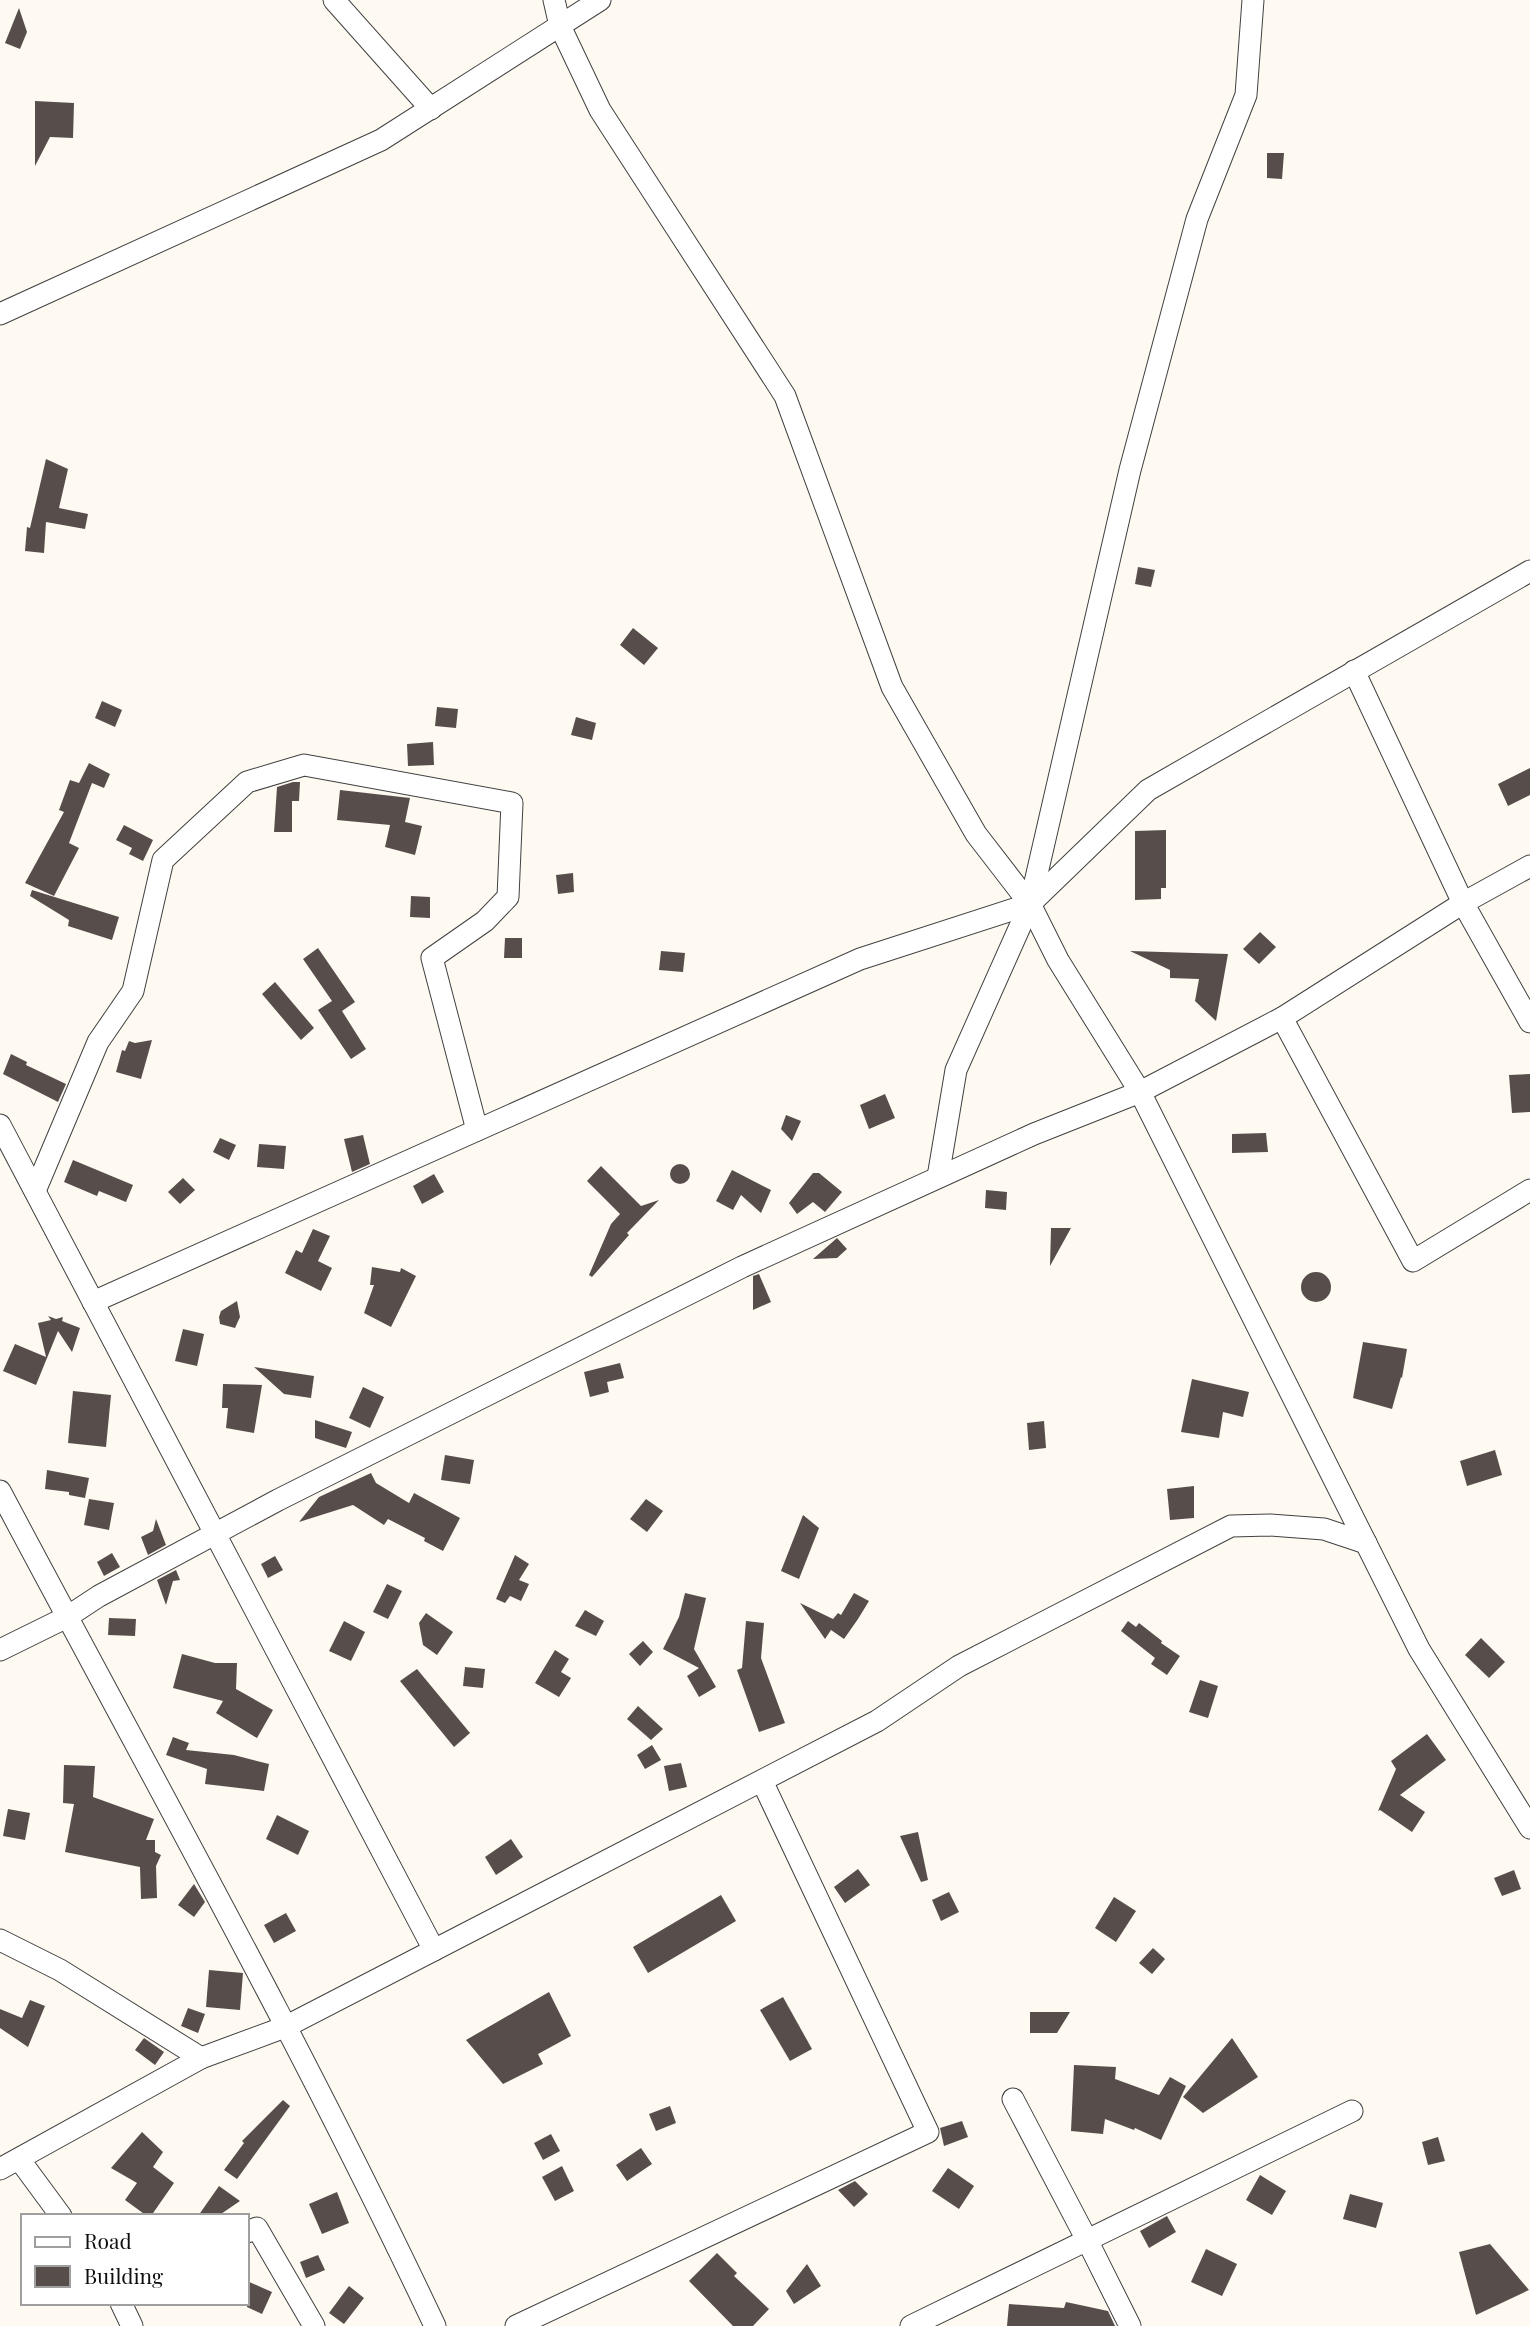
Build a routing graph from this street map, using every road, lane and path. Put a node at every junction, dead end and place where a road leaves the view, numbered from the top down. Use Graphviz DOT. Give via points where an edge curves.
graph roads {
  1 [pos="334,0"];
  2 [pos="554,0"];
  3 [pos="600,0"];
  4 [pos="1253,0"];
  5 [pos="560,26"];
  6 [pos="431,109"];
  7 [pos="0,314"];
  8 [pos="1530,571"];
  9 [pos="1354,671"];
  10 [pos="1530,866"];
  11 [pos="1463,903"];
  12 [pos="1030,904"];
  13 [pos="1282,1018"];
  14 [pos="1530,1023"];
  15 [pos="1140,1092"];
  16 [pos="0,1125"];
  17 [pos="477,1130"];
  18 [pos="938,1177"];
  19 [pos="1530,1190"];
  20 [pos="35,1191"];
  21 [pos="93,1302"];
  22 [pos="0,1491"];
  23 [pos="215,1534"];
  24 [pos="1366,1543"];
  25 [pos="67,1617"];
  26 [pos="0,1650"];
  27 [pos="762,1781"];
  28 [pos="1530,1828"];
  29 [pos="0,1940"];
  30 [pos="434,1950"];
  31 [pos="285,2026"];
  32 [pos="201,2058"];
  33 [pos="1013,2099"];
  34 [pos="1352,2111"];
  35 [pos="9,2164"];
  36 [pos="59,2214"];
  37 [pos="248,2232"];
  38 [pos="1087,2240"];
  39 [pos="122,2305"];
  40 [pos="132,2326"];
  41 [pos="314,2326"];
  42 [pos="435,2326"];
  43 [pos="516,2326"];
  44 [pos="911,2326"];
  45 [pos="1130,2326"];
  1 -- 6 [label="street"];
  2 -- 5 [label="street"];
  3 -- 5 [label="street"];
  4 -- 12 [label="street" via="1246,95 1197,219 1134,457"];
  5 -- 6 [label="street"];
  5 -- 12 [label="street" via="600,110 785,396 892,687 976,834"];
  6 -- 7 [label="street" via="381,140"];
  8 -- 9 [label="street"];
  9 -- 11 [label="street"];
  9 -- 12 [label="street" via="1148,790"];
  10 -- 11 [label="street"];
  11 -- 13 [label="street"];
  11 -- 14 [label="street"];
  12 -- 15 [label="street" via="1058,960"];
  12 -- 17 [label="street" via="860,959"];
  12 -- 18 [label="street" via="956,1070"];
  13 -- 15 [label="street"];
  13 -- 19 [label="street" via="1413,1261"];
  15 -- 18 [label="street"];
  15 -- 24 [label="street"];
  16 -- 20 [label="street"];
  17 -- 20 [label="street" via="432,958 485,921 508,897 512,803 304,765 247,782 163,860 133,991 98,1042"];
  17 -- 21 [label="street"];
  18 -- 23 [label="street" via="743,1267"];
  20 -- 21 [label="street"];
  21 -- 23 [label="street"];
  22 -- 25 [label="street"];
  23 -- 25 [label="street"];
  23 -- 30 [label="street"];
  24 -- 27 [label="street" via="1324,1529 1231,1526 958,1666 877,1721"];
  24 -- 28 [label="street" via="1419,1648"];
  25 -- 26 [label="street"];
  25 -- 31 [label="street"];
  27 -- 30 [label="street"];
  27 -- 43 [label="street" via="928,2132"];
  29 -- 32 [label="street" via="60,1970"];
  30 -- 31 [label="street"];
  31 -- 32 [label="street"];
  31 -- 42 [label="street"];
  32 -- 35 [label="street"];
  33 -- 38 [label="street"];
  34 -- 38 [label="street"];
  35 -- 36 [label="street"];
  37 -- 41 [label="street" via="257,2228"];
  38 -- 44 [label="street"];
  38 -- 45 [label="street"];
  39 -- 40 [label="street"];
}
